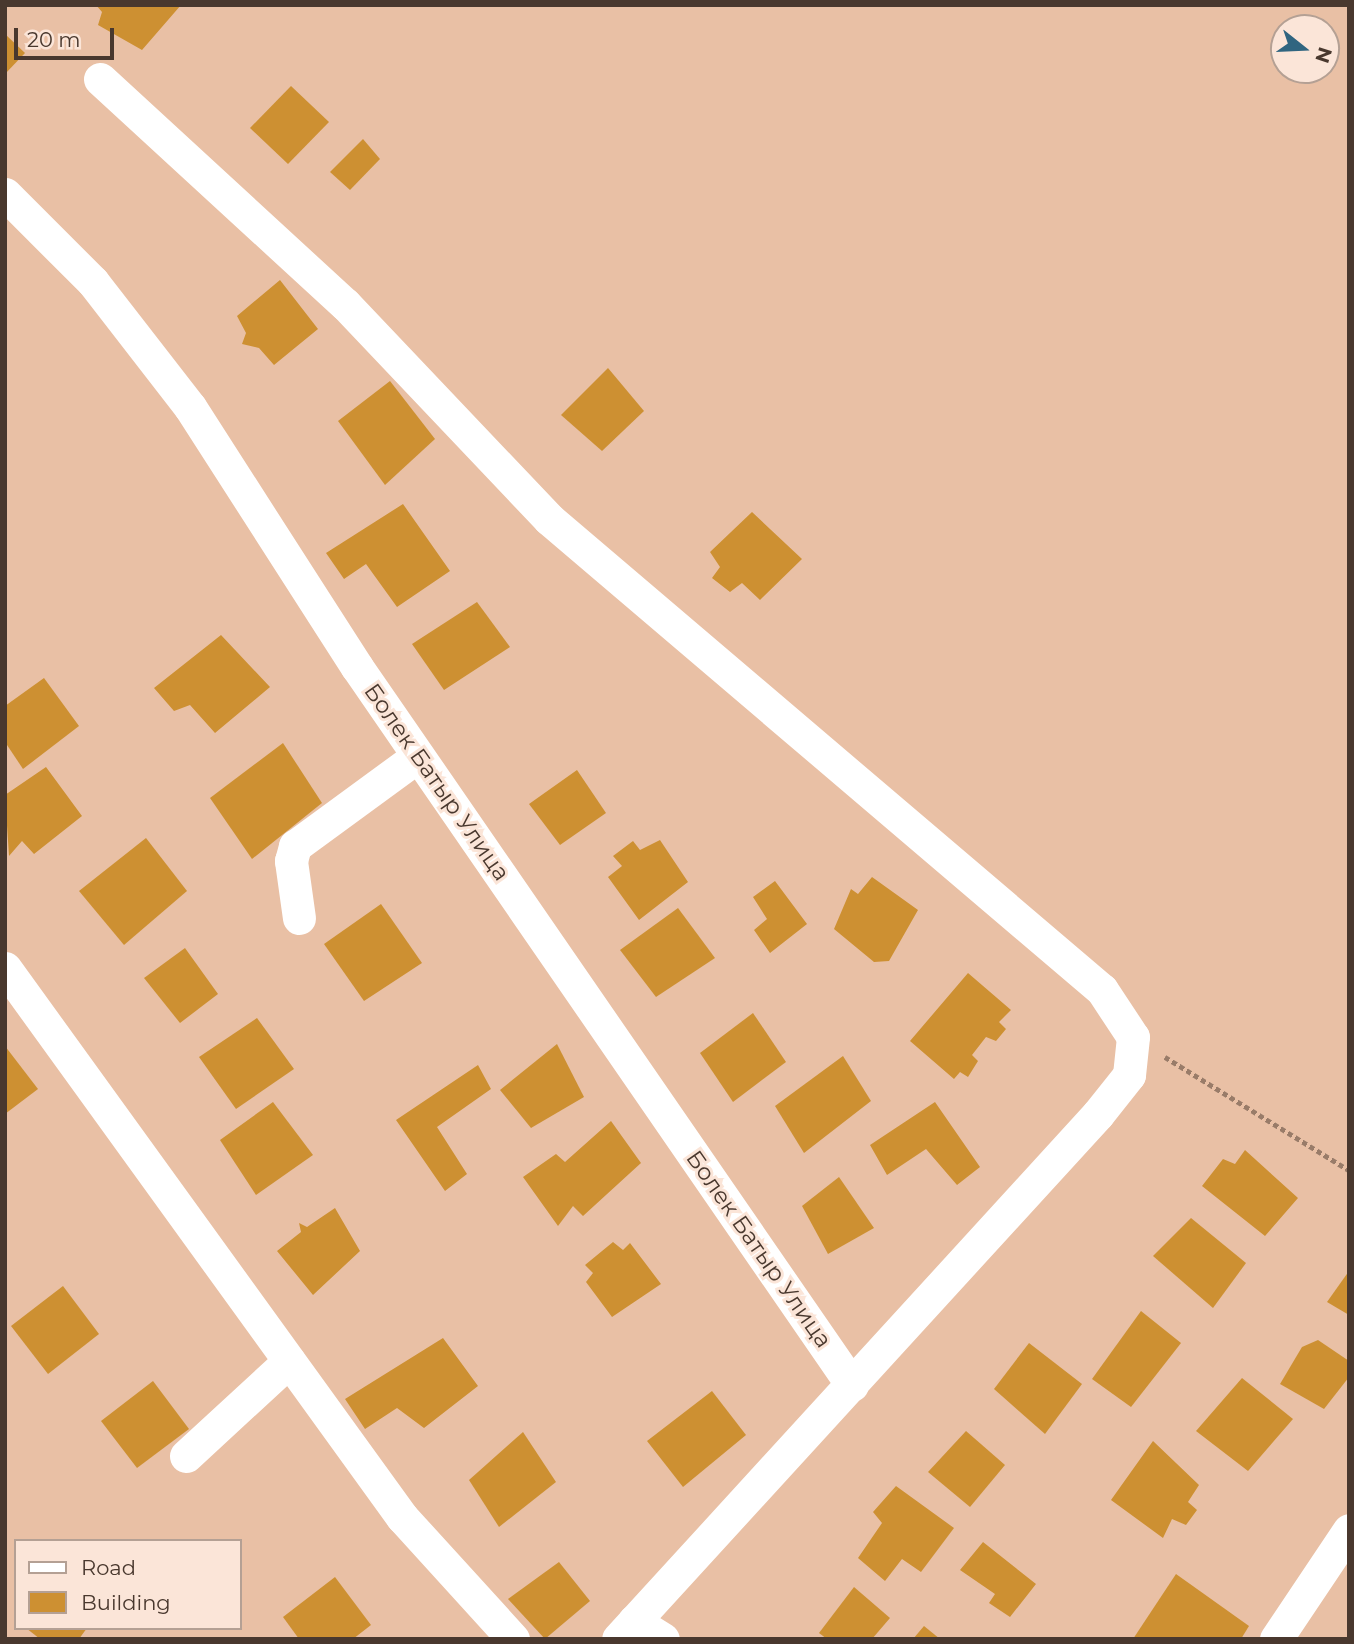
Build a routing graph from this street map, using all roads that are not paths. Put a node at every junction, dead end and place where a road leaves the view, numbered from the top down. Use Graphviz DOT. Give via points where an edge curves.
graph roads {
  1 [pos="100,79"];
  2 [pos="5,194"];
  3 [pos="418,756"];
  4 [pos="299,918"];
  5 [pos="5,968"];
  6 [pos="289,1361"];
  7 [pos="852,1385"];
  8 [pos="186,1456"];
  9 [pos="1349,1530"];
  10 [pos="626,1630"];
  11 [pos="513,1639"];
  12 [pos="663,1639"];
  13 [pos="1276,1639"];
  1 -- 7 [label="street" via="345,304 549,519 1102,990 1133,1037 1129,1075 1098,1114"];
  2 -- 3 [label="street, Болек Батыр Улица" via="93,282 190,407"];
  3 -- 4 [label="street" via="295,846 291,861"];
  3 -- 7 [label="street, Болек Батыр Улица"];
  5 -- 6 [label="street"];
  6 -- 8 [label="street"];
  6 -- 11 [label="street" via="402,1517"];
  7 -- 10 [label="street"];
  9 -- 13 [label="street"];
  10 -- 12 [label="street"];
}
